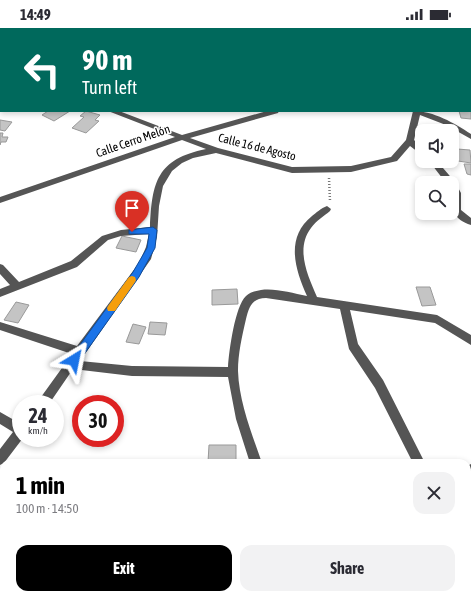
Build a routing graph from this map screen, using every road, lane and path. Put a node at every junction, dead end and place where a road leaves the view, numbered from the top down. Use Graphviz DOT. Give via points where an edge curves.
graph roads {
  1 [pos="115,112"];
  2 [pos="271,112"];
  3 [pos="417,112"];
  4 [pos="420,112"];
  5 [pos="183,137"];
  6 [pos="471,137"];
  7 [pos="410,142"];
  8 [pos="415,146"];
  9 [pos="216,150"];
  10 [pos="438,168"];
  11 [pos="329,169"];
  12 [pos="445,176"];
  13 [pos="0,200"];
  14 [pos="327,209"];
  15 [pos="459,214"];
  16 [pos="471,222"];
  17 [pos="153,230"];
  18 [pos="0,268"];
  19 [pos="17,286"];
  20 [pos="0,293"];
  21 [pos="314,301"];
  22 [pos="344,305"];
  23 [pos="0,326"];
  24 [pos="471,340"];
  25 [pos="80,352"];
  26 [pos="72,364"];
  27 [pos="233,372"];
  28 [pos="49,395"];
  29 [pos="0,418"];
  30 [pos="12,425"];
  31 [pos="12,442"];
  32 [pos="0,459"];
  33 [pos="255,459"];
  34 [pos="417,459"];
  1 -- 5 [label="street, Calle 16 de Agosto"];
  2 -- 5 [label="street, Calle Cerro Melón"];
  3 -- 7 [label="street"];
  4 -- 6 [label="street" via="449,123"];
  5 -- 9 [label="street, Calle 16 de Agosto"];
  5 -- 13 [label="street, Calle Cerro Melón"];
  7 -- 8 [label="street"];
  7 -- 11 [label="street, Calle 16 de Agosto" via="394,159 351,169"];
  9 -- 11 [label="street, Calle 16 de Agosto" via="292,170"];
  9 -- 17 [label="street" via="195,153 168,169 160,181"];
  10 -- 12 [label="street"];
  11 -- 14 [label="path" via="330,201"];
  14 -- 21 [label="street" via="308,225 300,239 298,257"];
  15 -- 16 [label="street"];
  17 -- 19 [label="street" via="121,233 105,238 74,264"];
  17 -- 25 [label="street" via="151,248 136,275"];
  18 -- 19 [label="street"];
  19 -- 20 [label="street"];
  21 -- 22 [label="street"];
  21 -- 27 [label="street" via="261,293 249,299 240,321"];
  22 -- 24 [label="street" via="437,319"];
  22 -- 34 [label="street" via="353,346 379,384"];
  23 -- 25 [label="street"];
  25 -- 26 [label="street"];
  26 -- 27 [label="street" via="98,370"];
  26 -- 28 [label="street"];
  27 -- 33 [label="street" via="244,429"];
  29 -- 30 [label="street"];
  31 -- 32 [label="street"];
}
